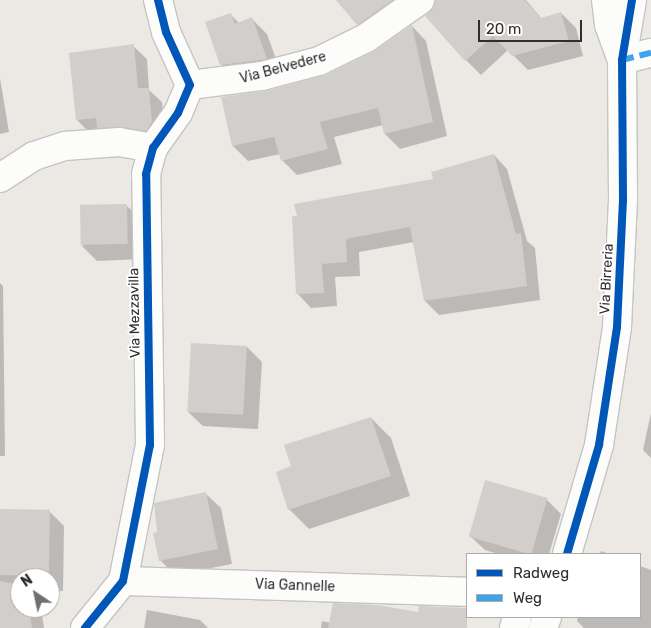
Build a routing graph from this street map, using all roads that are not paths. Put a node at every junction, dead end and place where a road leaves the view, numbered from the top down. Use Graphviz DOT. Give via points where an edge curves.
graph roads {
  1 [pos="158,0"];
  2 [pos="420,0"];
  3 [pos="606,0"];
  4 [pos="632,0"];
  5 [pos="651,53"];
  6 [pos="622,60"];
  7 [pos="190,85"];
  8 [pos="153,148"];
  9 [pos="0,178"];
  10 [pos="567,553"];
  11 [pos="123,581"];
  12 [pos="466,592"];
  13 [pos="85,628"];
  1 -- 7 [label="street" via="169,41"];
  2 -- 7 [label="street, Via Belvedere" via="366,38 319,61 262,76"];
  3 -- 6 [label="street, Via Birreria" via="609,25"];
  4 -- 6 [label="street, Via Birreria"];
  5 -- 6 [label="street"];
  6 -- 10 [label="street, Via Birreria" via="623,198 617,327 599,445"];
  7 -- 8 [label="street, Via Mezzavilla" via="178,113"];
  8 -- 9 [label="street" via="120,142 66,146 34,156"];
  8 -- 11 [label="street, Via Mezzavilla" via="148,162 146,195 150,445"];
  11 -- 12 [label="street, Via Gannelle"];
  11 -- 13 [label="street, Via Mezzavilla"];
}
